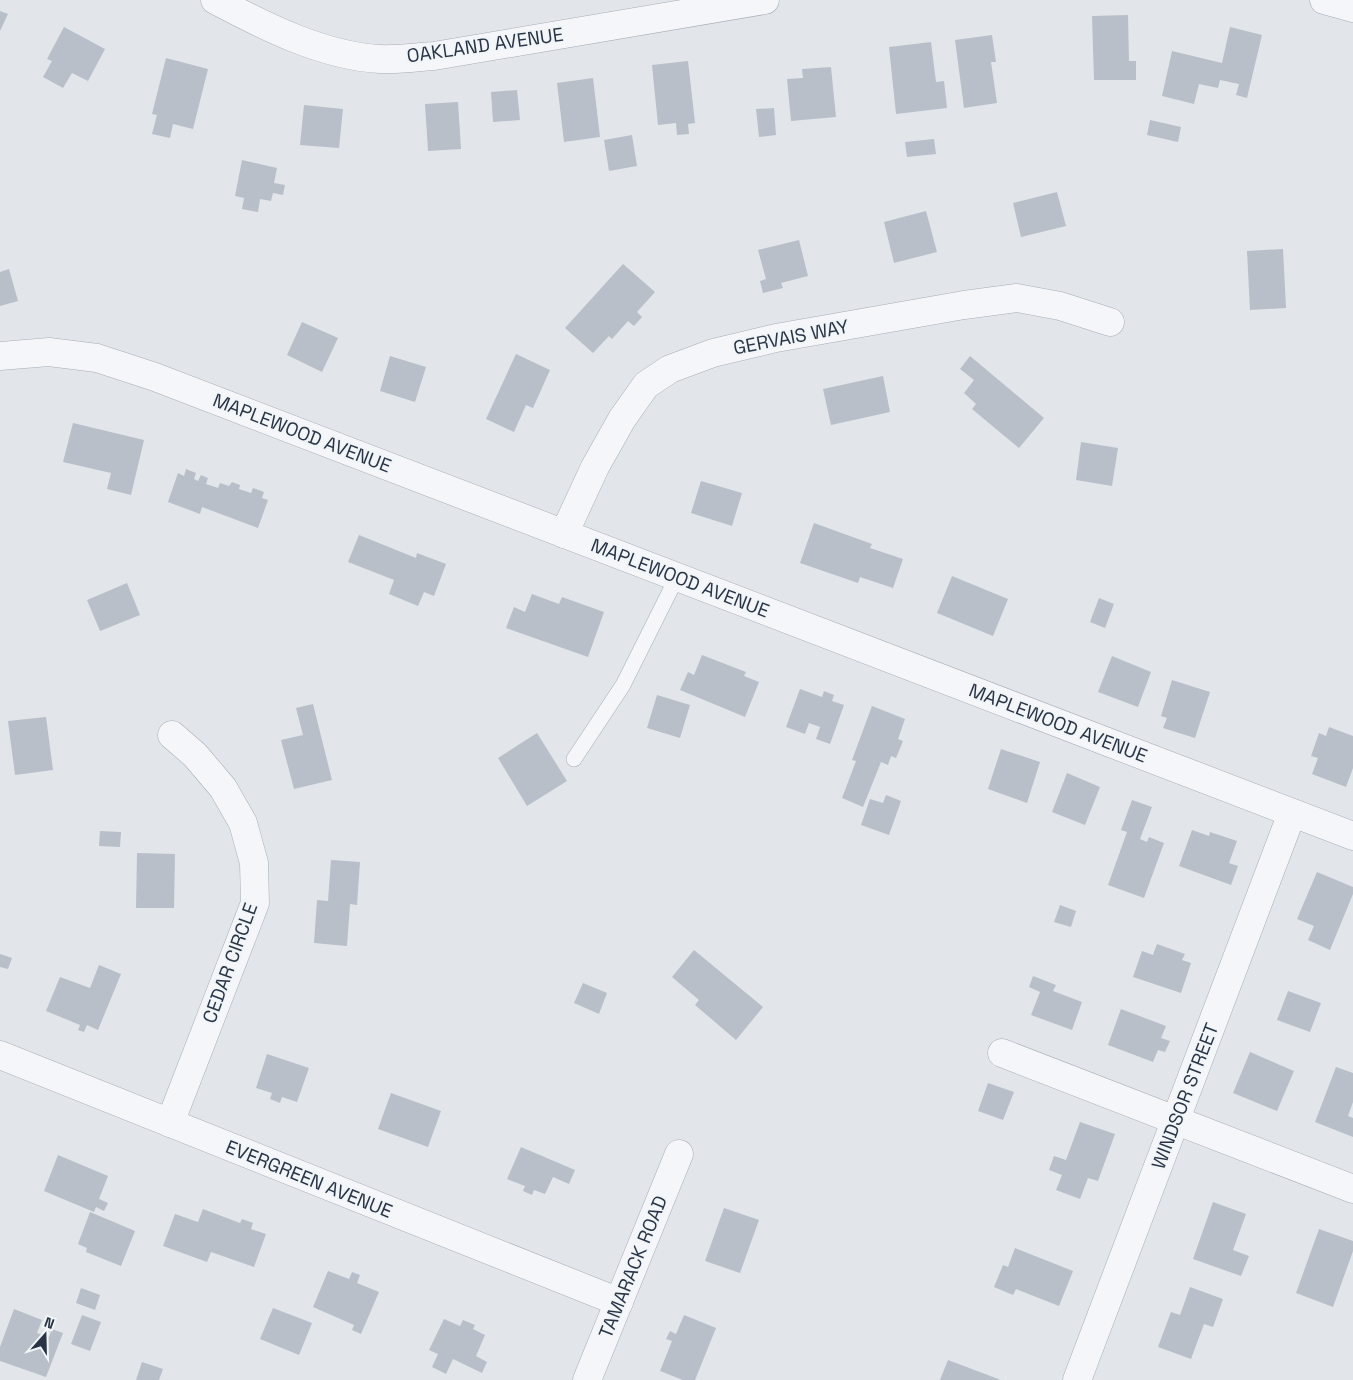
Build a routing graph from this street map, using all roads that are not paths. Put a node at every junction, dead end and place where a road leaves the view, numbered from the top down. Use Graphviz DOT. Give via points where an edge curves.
graph roads {
  1 [pos="215,0"];
  2 [pos="765,0"];
  3 [pos="1324,0"];
  4 [pos="1353,8"];
  5 [pos="1110,322"];
  6 [pos="0,356"];
  7 [pos="564,534"];
  8 [pos="677,577"];
  9 [pos="172,735"];
  10 [pos="574,759"];
  11 [pos="1292,813"];
  12 [pos="1353,836"];
  13 [pos="1002,1053"];
  14 [pos="0,1055"];
  15 [pos="1176,1120"];
  16 [pos="170,1123"];
  17 [pos="679,1154"];
  18 [pos="1353,1189"];
  19 [pos="619,1302"];
  20 [pos="587,1380"];
  21 [pos="1077,1380"];
  1 -- 2 [label="street, OAKLAND AVENUE" via="290,36 335,52 380,59 434,56"];
  3 -- 4 [label="street"];
  5 -- 7 [label="street, GERVAIS WAY" via="1060,306 1017,298 776,338 713,352 670,369 646,385 595,467"];
  6 -- 7 [label="street, MAPLEWOOD AVENUE" via="49,352 97,358 155,377"];
  7 -- 8 [label="street, MAPLEWOOD AVENUE"];
  8 -- 10 [label="lane" via="622,685"];
  8 -- 11 [label="street, MAPLEWOOD AVENUE"];
  9 -- 16 [label="street, CEDAR CIRCLE" via="195,755 223,788 242,823 254,863 255,903"];
  11 -- 12 [label="street, MAPLEWOOD AVENUE"];
  11 -- 15 [label="street, WINDSOR STREET"];
  13 -- 15 [label="street"];
  14 -- 16 [label="street, EVERGREEN AVENUE"];
  15 -- 18 [label="street"];
  15 -- 21 [label="street, WINDSOR STREET"];
  16 -- 19 [label="street, EVERGREEN AVENUE"];
  17 -- 19 [label="street, TAMARACK ROAD"];
  19 -- 20 [label="street, TAMARACK ROAD"];
}
